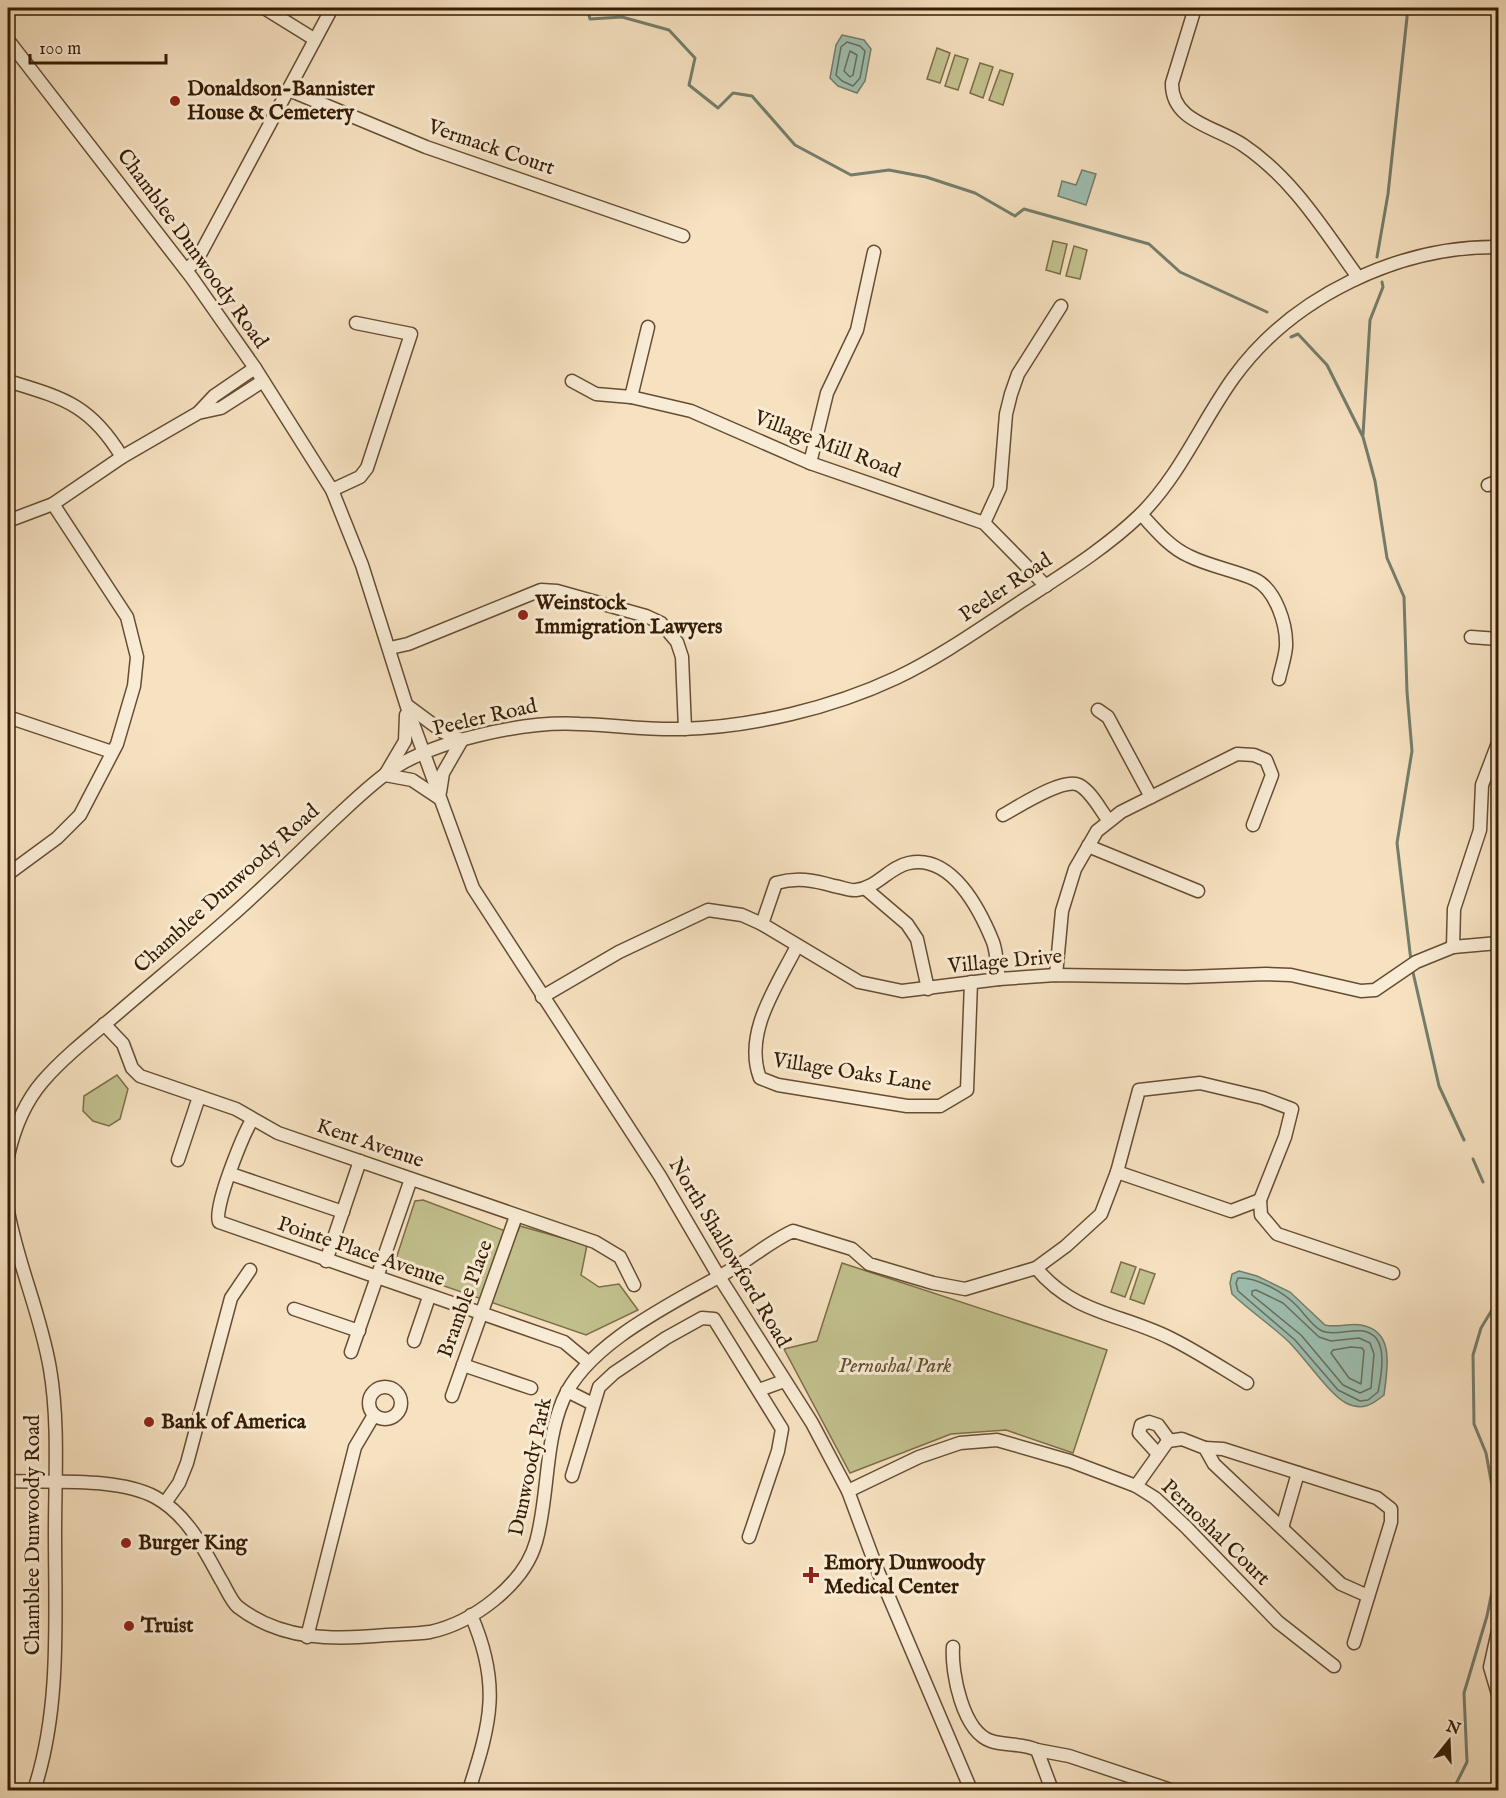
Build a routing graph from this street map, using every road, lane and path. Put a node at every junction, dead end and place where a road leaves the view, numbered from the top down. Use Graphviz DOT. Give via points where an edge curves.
graph roads {
  1 [pos="264,8"];
  2 [pos="332,8"];
  3 [pos="1195,8"];
  4 [pos="314,39"];
  5 [pos="8,40"];
  6 [pos="289,90"];
  7 [pos="684,236"];
  8 [pos="1498,247"];
  9 [pos="874,252"];
  10 [pos="186,270"];
  11 [pos="1355,279"];
  12 [pos="1061,306"];
  13 [pos="356,323"];
  14 [pos="648,327"];
  15 [pos="255,368"];
  16 [pos="8,381"];
  17 [pos="263,381"];
  18 [pos="572,381"];
  19 [pos="632,397"];
  20 [pos="198,413"];
  21 [pos="122,457"];
  22 [pos="810,463"];
  23 [pos="332,490"];
  24 [pos="53,504"];
  25 [pos="1141,514"];
  26 [pos="8,521"];
  27 [pos="984,523"];
  28 [pos="1046,586"];
  29 [pos="1471,637"];
  30 [pos="1498,639"];
  31 [pos="390,648"];
  32 [pos="1279,679"];
  33 [pos="407,704"];
  34 [pos="1098,710"];
  35 [pos="8,717"];
  36 [pos="686,729"];
  37 [pos="462,740"];
  38 [pos="1498,743"];
  39 [pos="112,752"];
  40 [pos="424,752"];
  41 [pos="385,775"];
  42 [pos="1151,797"];
  43 [pos="440,799"];
  44 [pos="1002,815"];
  45 [pos="1109,821"];
  46 [pos="1253,825"];
  47 [pos="1088,846"];
  48 [pos="8,874"];
  49 [pos="866,889"];
  50 [pos="1198,891"];
  51 [pos="762,924"];
  52 [pos="1498,943"];
  53 [pos="796,946"];
  54 [pos="1453,947"];
  55 [pos="1056,975"];
  56 [pos="999,979"];
  57 [pos="971,982"];
  58 [pos="928,989"];
  59 [pos="542,997"];
  60 [pos="104,1024"];
  61 [pos="199,1097"];
  62 [pos="252,1120"];
  63 [pos="180,1155"];
  64 [pos="8,1156"];
  65 [pos="360,1161"];
  66 [pos="1117,1172"];
  67 [pos="231,1174"];
  68 [pos="411,1179"];
  69 [pos="1260,1200"];
  70 [pos="8,1211"];
  71 [pos="343,1212"];
  72 [pos="516,1216"];
  73 [pos="326,1261"];
  74 [pos="1036,1268"];
  75 [pos="250,1270"];
  76 [pos="1393,1273"];
  77 [pos="718,1275"];
  78 [pos="377,1278"];
  79 [pos="634,1285"];
  80 [pos="429,1297"];
  81 [pos="294,1309"];
  82 [pos="481,1314"];
  83 [pos="359,1331"];
  84 [pos="414,1341"];
  85 [pos="351,1352"];
  86 [pos="588,1362"];
  87 [pos="463,1365"];
  88 [pos="784,1381"];
  89 [pos="1247,1383"];
  90 [pos="531,1388"];
  91 [pos="759,1390"];
  92 [pos="567,1391"];
  93 [pos="452,1396"];
  94 [pos="593,1404"];
  95 [pos="374,1415"];
  96 [pos="1169,1440"];
  97 [pos="1205,1448"];
  98 [pos="1158,1454"];
  99 [pos="1298,1473"];
  100 [pos="572,1476"];
  101 [pos="8,1481"];
  102 [pos="55,1484"];
  103 [pos="1136,1486"];
  104 [pos="848,1491"];
  105 [pos="165,1503"];
  106 [pos="1282,1528"];
  107 [pos="749,1537"];
  108 [pos="1368,1596"];
  109 [pos="471,1615"];
  110 [pos="1498,1632"];
  111 [pos="307,1637"];
  112 [pos="1354,1643"];
  113 [pos="953,1647"];
  114 [pos="1334,1666"];
  115 [pos="1498,1694"];
  116 [pos="1037,1750"];
  117 [pos="34,1791"];
  118 [pos="469,1791"];
  119 [pos="971,1791"];
  120 [pos="1052,1791"];
  121 [pos="1172,1791"];
  1 -- 4 [label="street"];
  2 -- 4 [label="street"];
  3 -- 11 [label="street" via="1172,83 1172,95 1179,109 1260,156 1313,213 1355,273"];
  4 -- 6 [label="street"];
  5 -- 10 [label="street, Chamblee Dunwoody Road"];
  6 -- 7 [label="street, Vermack Court" via="426,147"];
  6 -- 10 [label="street" via="197,260"];
  8 -- 11 [label="street, Peeler Road" via="1447,251 1400,262"];
  9 -- 22 [label="street" via="857,330 826,393"];
  10 -- 15 [label="street, Chamblee Dunwoody Road"];
  11 -- 25 [label="street, Peeler Road" via="1292,320 1248,359 1176,470"];
  12 -- 27 [label="street" via="1018,374 1006,414 1000,488"];
  13 -- 23 [label="street" via="411,334 367,468 360,477"];
  14 -- 19 [label="street"];
  15 -- 17 [label="street, Chamblee Dunwoody Road"];
  15 -- 20 [label="street" via="214,396"];
  16 -- 21 [label="street" via="72,402 111,438"];
  17 -- 20 [label="street" via="221,408"];
  17 -- 23 [label="street, Chamblee Dunwoody Road"];
  18 -- 19 [label="street, Village Mill Road" via="596,394"];
  19 -- 22 [label="street, Village Mill Road" via="691,411"];
  20 -- 21 [label="street"];
  21 -- 24 [label="street"];
  22 -- 27 [label="street, Village Mill Road"];
  23 -- 31 [label="street, Chamblee Dunwoody Road"];
  24 -- 26 [label="street"];
  24 -- 39 [label="street" via="127,617 137,657 125,722"];
  25 -- 28 [label="street, Peeler Road"];
  25 -- 32 [label="street" via="1161,536 1189,556 1257,581 1270,594 1286,634"];
  27 -- 28 [label="street, Village Mill Road"];
  28 -- 36 [label="street, Peeler Road" via="952,647 870,689 828,704 756,720"];
  29 -- 30 [label="street"];
  31 -- 33 [label="street"];
  31 -- 36 [label="street" via="414,642 530,592 568,594 646,616 672,632 682,657"];
  33 -- 37 [label="street" via="443,732"];
  33 -- 40 [label="street"];
  33 -- 41 [label="street" via="405,741"];
  34 -- 42 [label="street" via="1108,717"];
  35 -- 39 [label="street"];
  36 -- 37 [label="street, Peeler Road" via="548,723"];
  37 -- 40 [label="street, Peeler Road"];
  37 -- 43 [label="street" via="443,773"];
  38 -- 54 [label="street" via="1482,785 1480,830 1455,909"];
  39 -- 48 [label="street" via="80,815 57,838"];
  40 -- 41 [label="street, Chamblee Dunwoody Road"];
  40 -- 43 [label="street, North Shallowford Road"];
  41 -- 43 [label="street" via="412,780"];
  41 -- 60 [label="street, Chamblee Dunwoody Road" via="233,915"];
  42 -- 45 [label="street"];
  42 -- 46 [label="street" via="1237,754 1254,755 1266,760 1272,775"];
  43 -- 59 [label="street, North Shallowford Road" via="472,888"];
  44 -- 45 [label="street" via="1070,783 1081,785"];
  45 -- 47 [label="street"];
  47 -- 50 [label="street"];
  47 -- 55 [label="street" via="1075,869 1062,911"];
  49 -- 51 [label="street" via="852,891 795,877 776,882"];
  49 -- 56 [label="street" via="907,863 919,862 948,872 966,892 994,944"];
  49 -- 58 [label="street" via="907,924 917,939"];
  51 -- 53 [label="street, Village Drive"];
  51 -- 59 [label="street, Village Drive" via="742,915 708,909 619,952"];
  52 -- 54 [label="street, Village Drive"];
  53 -- 57 [label="street, Village Oaks Lane" via="756,1036 754,1062 760,1078 778,1085 907,1106 940,1107 967,1089"];
  53 -- 58 [label="street, Village Drive" via="859,982 902,991"];
  54 -- 55 [label="street, Village Drive" via="1409,967 1375,990 1361,991 1291,975"];
  55 -- 56 [label="street, Village Drive"];
  56 -- 57 [label="street, Village Drive"];
  57 -- 58 [label="street, Village Drive"];
  59 -- 77 [label="street, North Shallowford Road" via="660,1176"];
  60 -- 61 [label="street, Kent Avenue" via="123,1044 132,1068 140,1076"];
  60 -- 64 [label="street, Chamblee Dunwoody Road" via="37,1089 20,1116"];
  61 -- 62 [label="street, Kent Avenue" via="236,1109"];
  61 -- 63 [label="street"];
  62 -- 65 [label="street, Kent Avenue"];
  62 -- 67 [label="street, Pointe Place Avenue"];
  65 -- 68 [label="street, Kent Avenue"];
  65 -- 71 [label="street"];
  66 -- 69 [label="street" via="1231,1211"];
  66 -- 69 [label="street" via="1139,1090 1200,1083 1292,1109 1286,1137"];
  66 -- 74 [label="street" via="1101,1214"];
  67 -- 71 [label="street"];
  67 -- 73 [label="street, Pointe Place Avenue" via="218,1209 219,1222"];
  68 -- 72 [label="street, Kent Avenue"];
  68 -- 78 [label="street"];
  69 -- 76 [label="street" via="1261,1215 1277,1234"];
  70 -- 102 [label="street, Chamblee Dunwoody Road" via="51,1373"];
  71 -- 73 [label="street"];
  72 -- 79 [label="street, Kent Avenue" via="614,1251"];
  72 -- 82 [label="street, Bramble Place"];
  73 -- 78 [label="street, Pointe Place Avenue"];
  74 -- 77 [label="street, Dunwoody Park" via="965,1288 933,1284 869,1264 852,1249 793,1231"];
  74 -- 89 [label="street" via="1067,1298 1171,1339"];
  75 -- 105 [label="street" via="231,1298 187,1463"];
  77 -- 86 [label="street, Dunwoody Park"];
  77 -- 88 [label="street, North Shallowford Road"];
  78 -- 80 [label="street, Pointe Place Avenue"];
  78 -- 83 [label="street"];
  80 -- 82 [label="street, Pointe Place Avenue"];
  80 -- 84 [label="street"];
  81 -- 83 [label="street"];
  82 -- 86 [label="street, Pointe Place Avenue" via="564,1342"];
  82 -- 87 [label="street, Bramble Place"];
  83 -- 85 [label="street"];
  86 -- 92 [label="street, Dunwoody Park"];
  87 -- 90 [label="street"];
  87 -- 93 [label="street, Bramble Place"];
  88 -- 91 [label="street"];
  88 -- 104 [label="street, North Shallowford Road" via="812,1423"];
  91 -- 94 [label="street, Dunwoody Park" via="714,1319 702,1318 614,1373 599,1387"];
  91 -- 107 [label="street, Dunwoody Park" via="782,1430"];
  92 -- 94 [label="street, Dunwoody Park"];
  92 -- 109 [label="street, Dunwoody Park" via="557,1418 536,1544 513,1584"];
  94 -- 100 [label="street, Dunwoody Park"];
  95 -- 111 [label="street" via="355,1447"];
  96 -- 97 [label="street" via="1182,1439"];
  96 -- 98 [label="street"];
  96 -- 98 [label="street" via="1158,1425 1141,1425 1139,1433"];
  97 -- 99 [label="street" via="1223,1449"];
  97 -- 106 [label="street" via="1210,1460"];
  98 -- 103 [label="street"];
  99 -- 106 [label="street"];
  99 -- 108 [label="street" via="1377,1498 1391,1509 1391,1522"];
  101 -- 102 [label="street, Dunwoody Park"];
  102 -- 105 [label="street, Dunwoody Park" via="128,1486"];
  102 -- 117 [label="street, Chamblee Dunwoody Road" via="51,1704 45,1756"];
  103 -- 104 [label="street, Pernoshal Court" via="997,1440 938,1449"];
  103 -- 114 [label="street, Pernoshal Court" via="1186,1527 1278,1622"];
  104 -- 119 [label="street, North Shallowford Road"];
  105 -- 111 [label="street, Dunwoody Park" via="193,1531 236,1605 265,1622"];
  106 -- 108 [label="street" via="1341,1584"];
  108 -- 112 [label="street"];
  109 -- 111 [label="street, Dunwoody Park" via="431,1632 351,1639"];
  109 -- 118 [label="street" via="485,1647 492,1689 482,1749"];
  110 -- 115 [label="street" via="1490,1667"];
  113 -- 116 [label="street" via="954,1678 972,1727 993,1742 1023,1744"];
  116 -- 120 [label="street"];
  116 -- 121 [label="street" via="1069,1756"];
}
